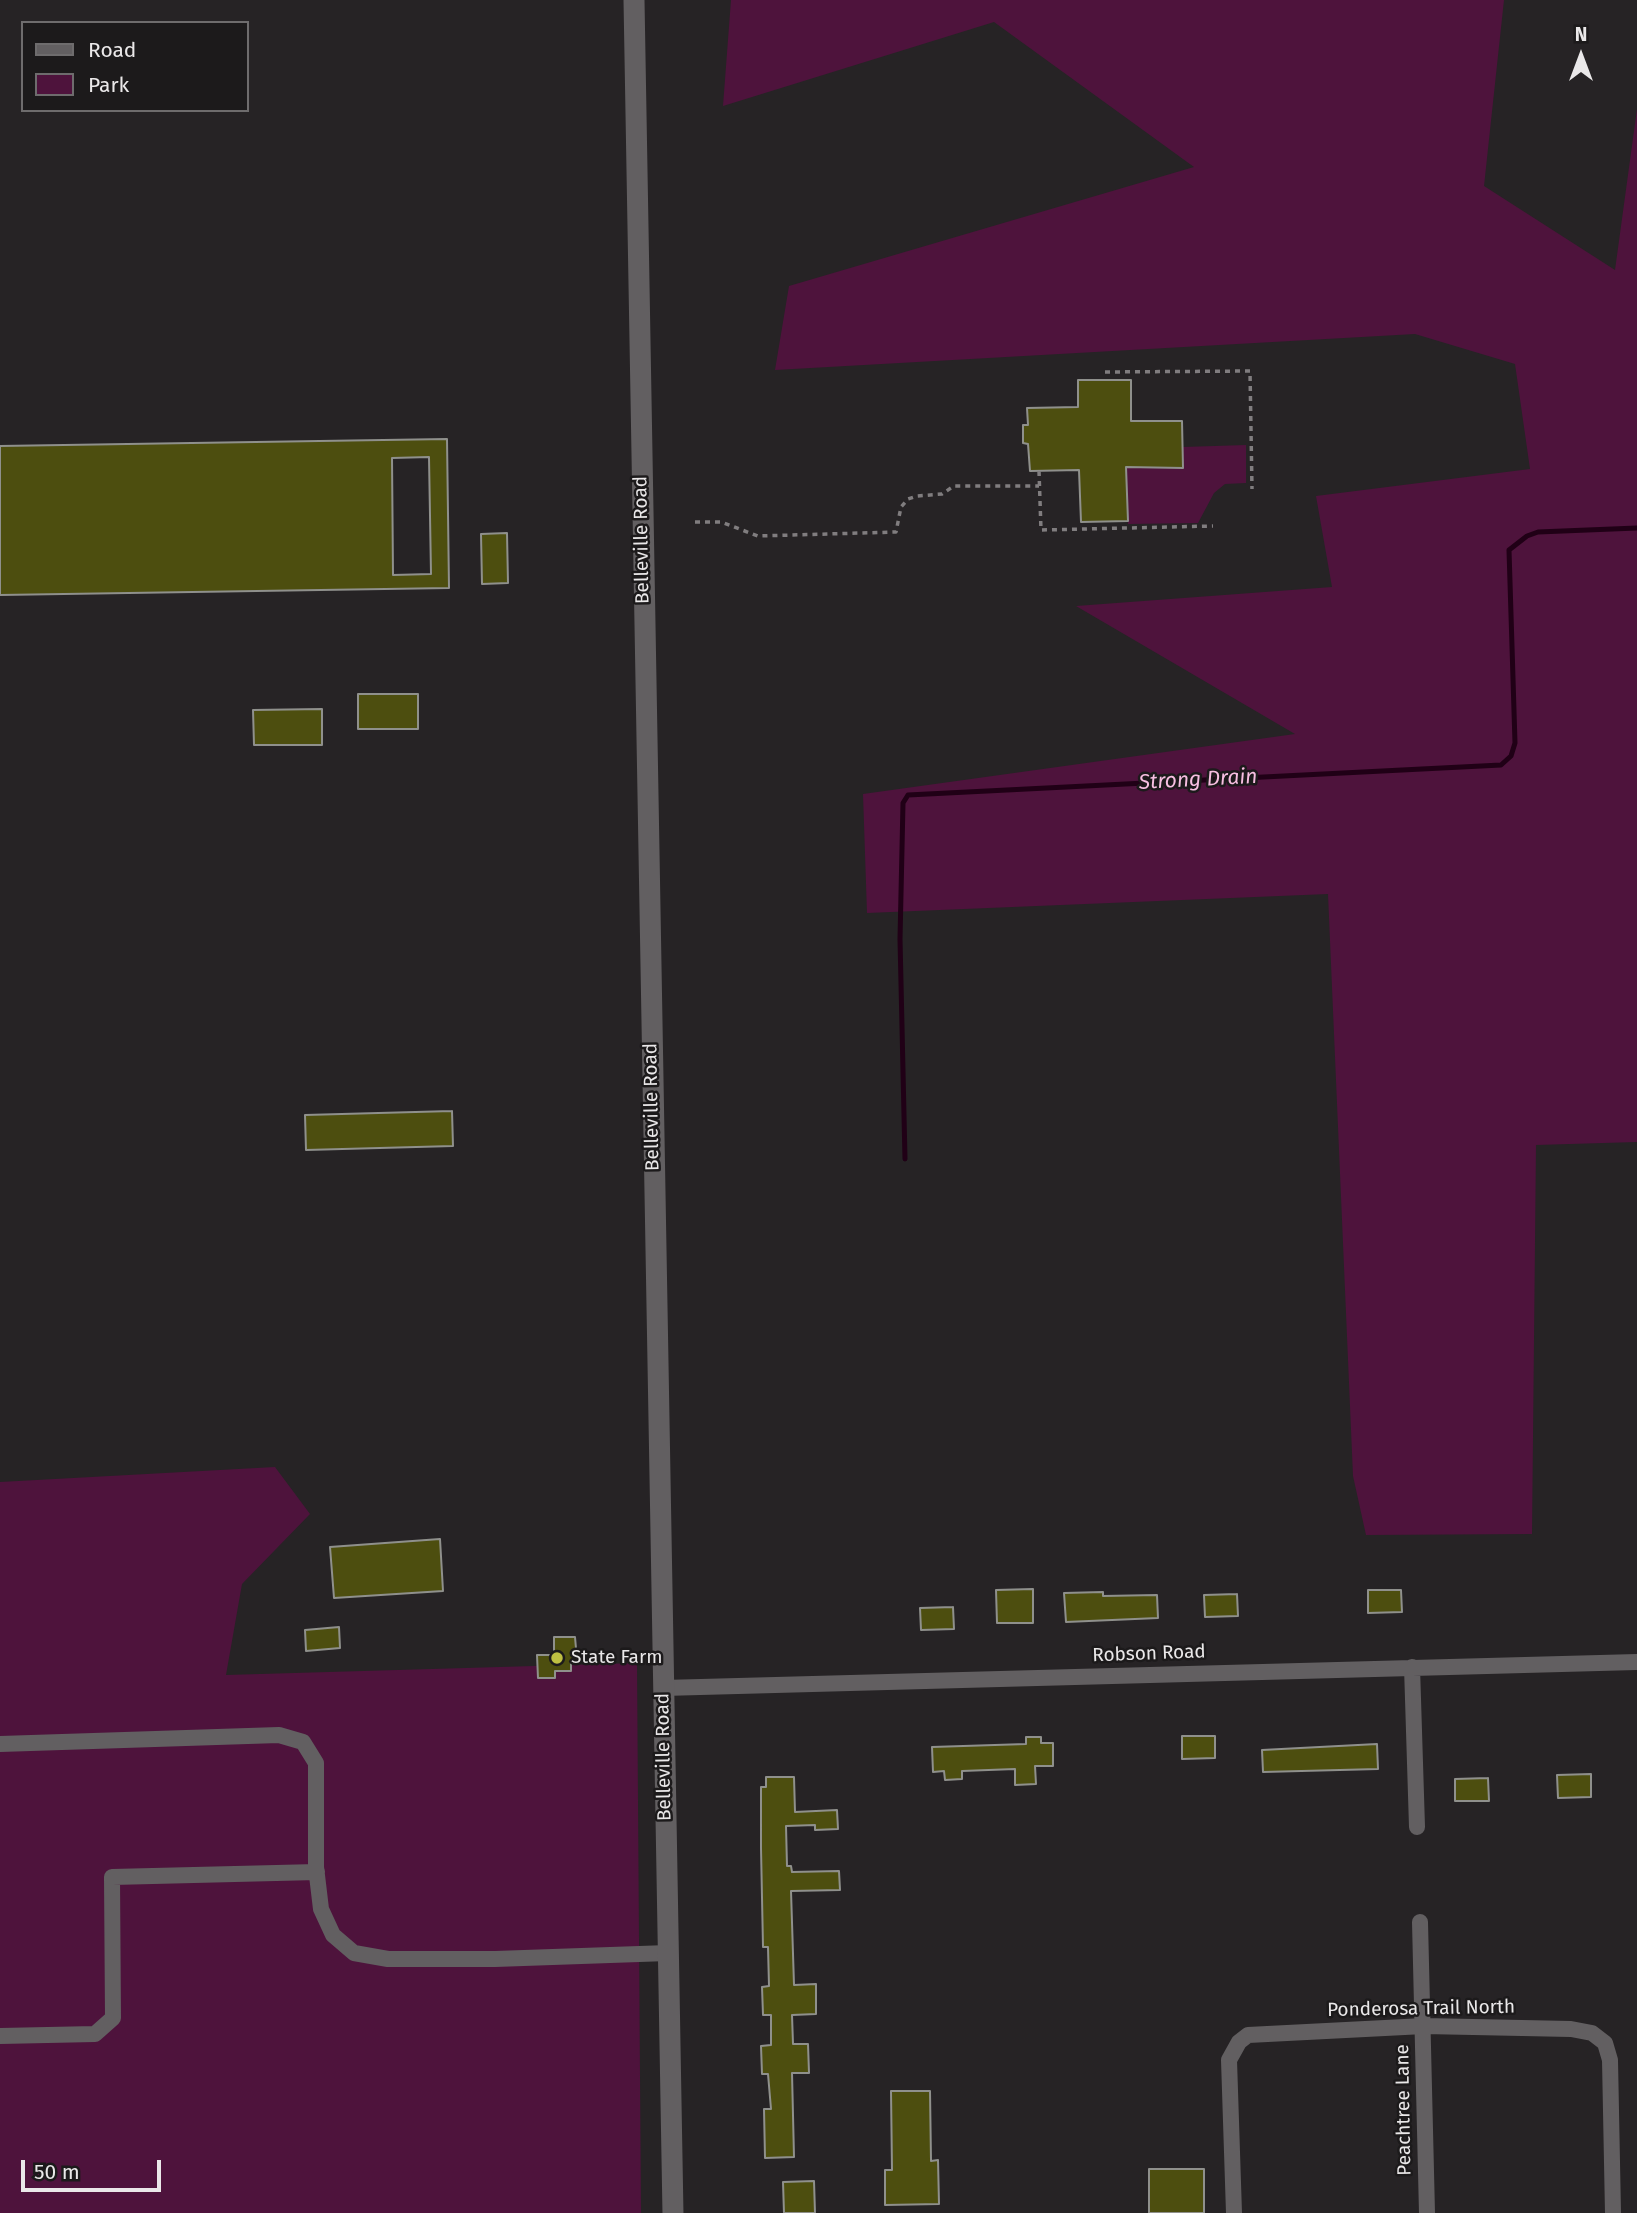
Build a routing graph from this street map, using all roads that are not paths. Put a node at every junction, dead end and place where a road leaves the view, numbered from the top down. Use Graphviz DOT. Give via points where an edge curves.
graph roads {
  1 [pos="634,0"];
  2 [pos="1637,1662"];
  3 [pos="1412,1667"];
  4 [pos="663,1688"];
  5 [pos="0,1744"];
  6 [pos="1417,1827"];
  7 [pos="317,1872"];
  8 [pos="1420,1922"];
  9 [pos="668,1953"];
  10 [pos="1424,2026"];
  11 [pos="0,2036"];
  12 [pos="673,2213"];
  13 [pos="1234,2213"];
  14 [pos="1427,2213"];
  15 [pos="1613,2213"];
  1 -- 4 [label="main road, Belleville Road"];
  2 -- 3 [label="street, Robson Road"];
  3 -- 4 [label="street, Robson Road"];
  3 -- 6 [label="street"];
  4 -- 9 [label="main road, Belleville Road"];
  5 -- 7 [label="street" via="279,1735 303,1742 316,1763"];
  7 -- 9 [label="street" via="321,1909 333,1936 354,1953 388,1959 495,1959"];
  7 -- 11 [label="street" via="112,1877 113,2018 96,2034"];
  8 -- 10 [label="street, Peachtree Lane"];
  9 -- 12 [label="main road, Belleville Road"];
  10 -- 13 [label="street, Ponderosa Trail North" via="1248,2035 1239,2042 1229,2060"];
  10 -- 14 [label="street, Peachtree Lane"];
  10 -- 15 [label="street, Ponderosa Trail North" via="1571,2029 1605,2043 1610,2060"];
}
